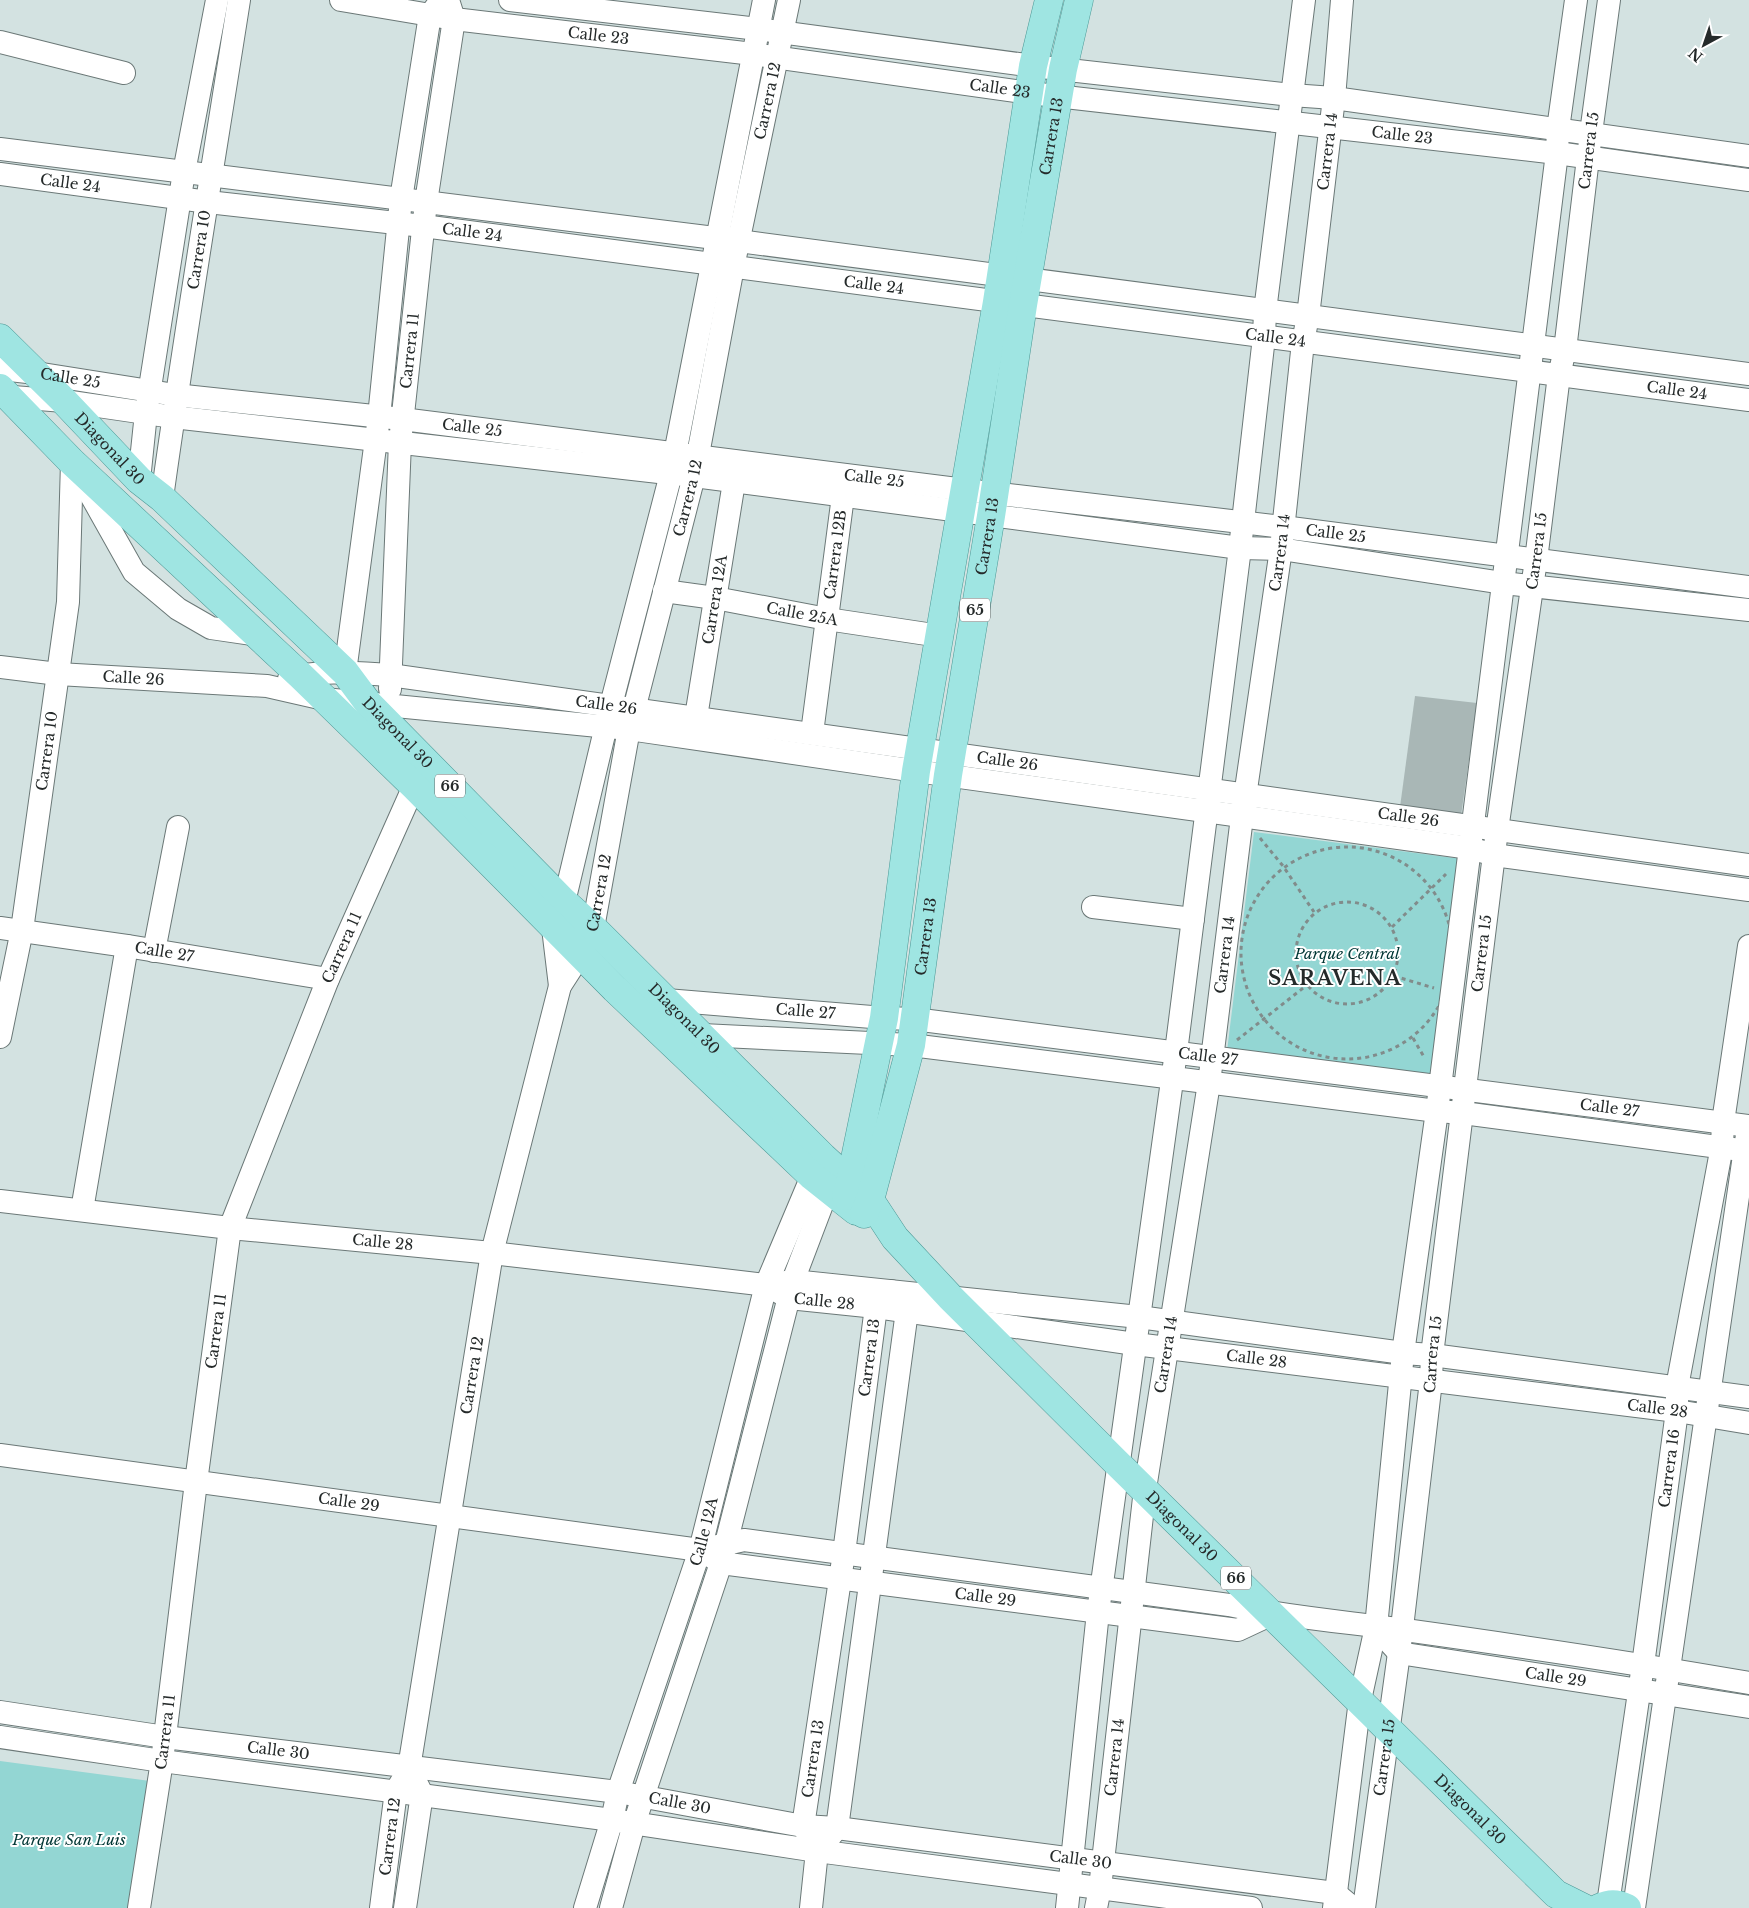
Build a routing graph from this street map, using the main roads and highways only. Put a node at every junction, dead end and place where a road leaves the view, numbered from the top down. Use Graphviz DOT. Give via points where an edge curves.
graph roads {
  1 [pos="1049,0"];
  2 [pos="1079,0"];
  3 [pos="1012,291"];
  4 [pos="0,338"];
  5 [pos="3,394"];
  6 [pos="841,1186"];
  7 [pos="1611,1907"];
  1 -- 3 [label="main road, Carrera 13 / 65" via="1030,93"];
  2 -- 3 [label="main road, Carrera 13 / 65"];
  3 -- 6 [label="main road, Carrera 13 / 65" via="963,501 918,760 884,1018"];
  3 -- 6 [label="main road, Carrera 13 / 65" via="993,504 950,764 911,1045"];
  4 -- 6 [label="main road, Diagonal 30 / 66" via="139,480 162,498 379,704 564,902 702,1035"];
  5 -- 6 [label="main road, Diagonal 30 / 66" via="301,676 580,955"];
  6 -- 7 [label="main road, Diagonal 30 / 66" via="1119,1465 1556,1894"];
}
